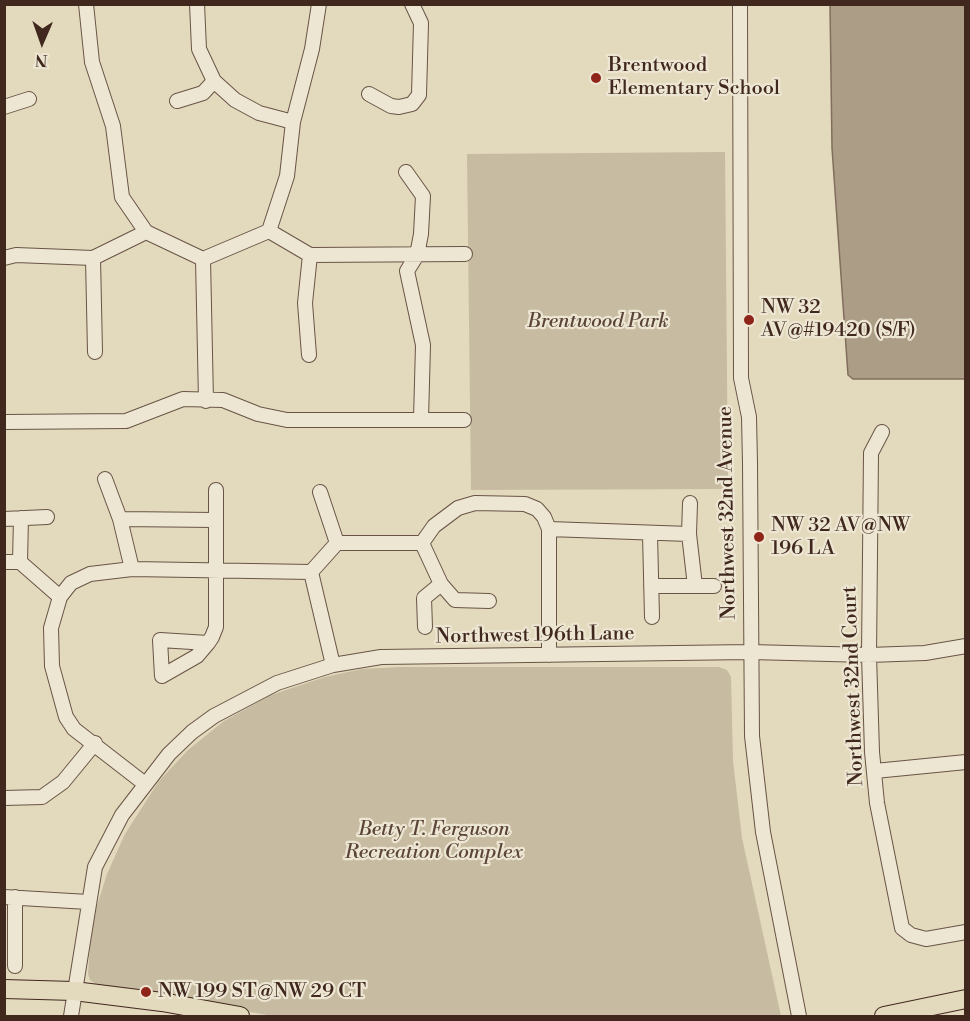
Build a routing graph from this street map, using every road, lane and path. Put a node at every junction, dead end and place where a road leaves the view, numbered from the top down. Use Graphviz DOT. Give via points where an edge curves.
graph roads {
  1 [pos="86,4"];
  2 [pos="197,4"];
  3 [pos="320,4"];
  4 [pos="412,4"];
  5 [pos="740,4"];
  6 [pos="214,81"];
  7 [pos="369,94"];
  8 [pos="29,99"];
  9 [pos="177,101"];
  10 [pos="4,107"];
  11 [pos="292,122"];
  12 [pos="406,172"];
  13 [pos="269,231"];
  14 [pos="146,232"];
  15 [pos="465,254"];
  16 [pos="310,255"];
  17 [pos="417,255"];
  18 [pos="4,258"];
  19 [pos="93,258"];
  20 [pos="203,259"];
  21 [pos="95,352"];
  22 [pos="309,355"];
  23 [pos="206,401"];
  24 [pos="421,419"];
  25 [pos="464,420"];
  26 [pos="4,422"];
  27 [pos="882,432"];
  28 [pos="105,479"];
  29 [pos="216,490"];
  30 [pos="320,492"];
  31 [pos="690,503"];
  32 [pos="48,517"];
  33 [pos="21,518"];
  34 [pos="4,519"];
  35 [pos="120,519"];
  36 [pos="216,520"];
  37 [pos="549,529"];
  38 [pos="650,534"];
  39 [pos="689,534"];
  40 [pos="337,543"];
  41 [pos="422,543"];
  42 [pos="4,562"];
  43 [pos="20,562"];
  44 [pos="132,569"];
  45 [pos="216,570"];
  46 [pos="311,572"];
  47 [pos="441,584"];
  48 [pos="651,586"];
  49 [pos="695,586"];
  50 [pos="714,586"];
  51 [pos="60,597"];
  52 [pos="489,601"];
  53 [pos="652,617"];
  54 [pos="425,627"];
  55 [pos="208,643"];
  56 [pos="966,646"];
  57 [pos="750,652"];
  58 [pos="549,655"];
  59 [pos="869,655"];
  60 [pos="333,665"];
  61 [pos="95,743"];
  62 [pos="966,762"];
  63 [pos="875,771"];
  64 [pos="145,784"];
  65 [pos="4,798"];
  66 [pos="10,897"];
  67 [pos="88,902"];
  68 [pos="966,932"];
  69 [pos="10,936"];
  70 [pos="15,966"];
  71 [pos="4,989"];
  72 [pos="74,991"];
  73 [pos="966,999"];
  74 [pos="71,1017"];
  75 [pos="240,1017"];
  76 [pos="799,1017"];
  77 [pos="884,1017"];
  1 -- 14 [label="street" via="92,62 114,126 122,197"];
  2 -- 6 [label="street" via="199,49"];
  3 -- 11 [label="street"];
  4 -- 7 [label="street" via="421,23 419,95 412,104 391,106"];
  5 -- 57 [label="street, Northwest 32nd Avenue" via="741,378 749,417"];
  6 -- 9 [label="street" via="203,93"];
  6 -- 11 [label="street" via="235,100 259,113"];
  8 -- 10 [label="street"];
  11 -- 13 [label="street" via="287,176"];
  12 -- 17 [label="street" via="423,196"];
  13 -- 16 [label="street"];
  13 -- 20 [label="street"];
  14 -- 19 [label="street"];
  14 -- 20 [label="street"];
  15 -- 17 [label="street"];
  16 -- 17 [label="street"];
  16 -- 22 [label="street" via="305,303"];
  17 -- 24 [label="street" via="407,270 423,345"];
  18 -- 19 [label="street"];
  19 -- 21 [label="street"];
  20 -- 23 [label="street"];
  23 -- 24 [label="street" via="223,400 287,420"];
  23 -- 26 [label="street" via="183,399 126,421"];
  24 -- 25 [label="street"];
  27 -- 59 [label="street, Northwest 32nd Court" via="871,453"];
  28 -- 35 [label="street"];
  29 -- 36 [label="street"];
  30 -- 40 [label="street"];
  31 -- 39 [label="street"];
  32 -- 33 [label="street"];
  33 -- 34 [label="street"];
  33 -- 43 [label="street"];
  35 -- 36 [label="street"];
  35 -- 44 [label="street"];
  36 -- 45 [label="street"];
  37 -- 38 [label="street"];
  37 -- 41 [label="street" via="537,509 525,504 475,503 458,508 434,526"];
  37 -- 58 [label="street"];
  38 -- 39 [label="street"];
  38 -- 48 [label="street"];
  39 -- 49 [label="street"];
  40 -- 41 [label="street"];
  40 -- 46 [label="street"];
  41 -- 47 [label="street"];
  42 -- 43 [label="street"];
  43 -- 51 [label="street"];
  44 -- 45 [label="street"];
  44 -- 51 [label="street" via="90,574 71,583"];
  45 -- 46 [label="street"];
  45 -- 55 [label="street" via="216,627"];
  46 -- 60 [label="street"];
  47 -- 52 [label="street" via="454,600"];
  47 -- 54 [label="street" via="424,598"];
  48 -- 49 [label="street"];
  48 -- 53 [label="street"];
  49 -- 50 [label="street"];
  51 -- 61 [label="street" via="51,628 52,666 66,717 74,729"];
  56 -- 59 [label="street, Northwest 196th Lane" via="926,653"];
  57 -- 58 [label="street, Northwest 196th Lane"];
  57 -- 59 [label="street, Northwest 196th Lane"];
  57 -- 76 [label="street, Northwest 32nd Avenue" via="757,785"];
  58 -- 60 [label="street, Northwest 196th Lane" via="381,657"];
  59 -- 63 [label="street, Northwest 32nd Court"];
  60 -- 64 [label="street, Northwest 196th Lane" via="277,682 214,716 169,754"];
  61 -- 64 [label="street"];
  61 -- 65 [label="street" via="63,782 42,797"];
  62 -- 63 [label="street"];
  63 -- 68 [label="street, Northwest 32nd Court" via="877,802 902,928 926,939"];
  64 -- 67 [label="street, Northwest 196th Lane" via="122,815 95,867"];
  66 -- 67 [label="street"];
  66 -- 69 [label="street"];
  67 -- 72 [label="street, Northwest 196th Lane"];
  69 -- 70 [label="street"];
  71 -- 72 [label="main road"];
  72 -- 74 [label="street, Northwest 196th Lane"];
  72 -- 75 [label="main road"];
  73 -- 77 [label="main road"];
}
